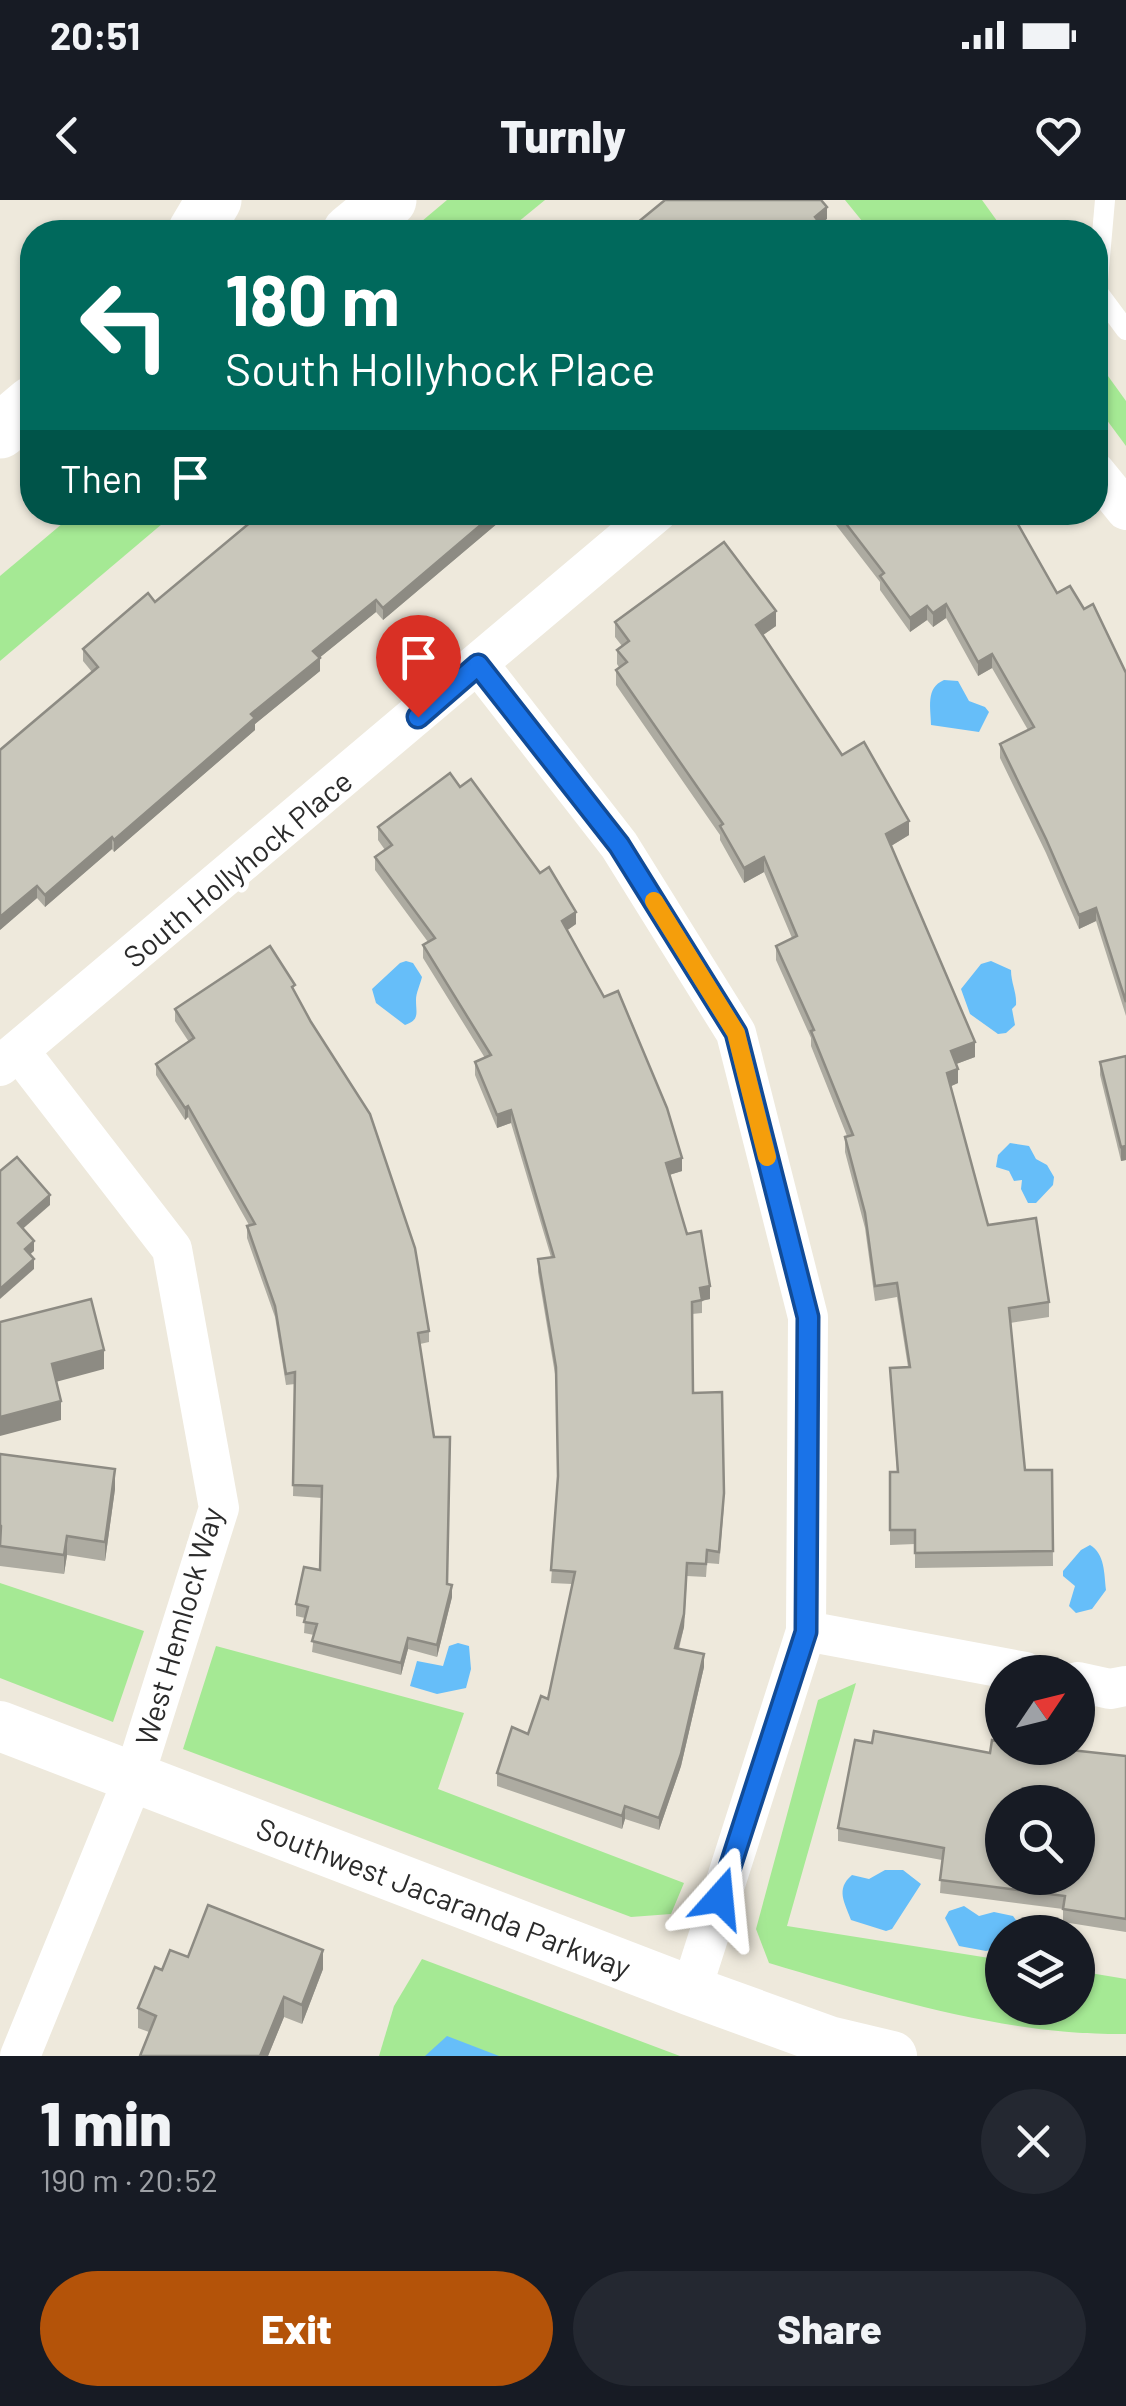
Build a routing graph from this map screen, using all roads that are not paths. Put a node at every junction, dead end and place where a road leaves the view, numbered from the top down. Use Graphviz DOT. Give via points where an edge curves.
graph roads {
  1 [pos="389,200"];
  2 [pos="365,220"];
  3 [pos="1108,305"];
  4 [pos="1126,330"];
  5 [pos="20,414"];
  6 [pos="0,431"];
  7 [pos="1108,488"];
  8 [pos="1126,510"];
  9 [pos="642,525"];
  10 [pos="478,665"];
  11 [pos="10,1059"];
  12 [pos="806,1632"];
  13 [pos="985,1665"];
  14 [pos="1095,1685"];
  15 [pos="1126,1686"];
  16 [pos="0,1726"];
  17 [pos="134,1777"];
  18 [pos="691,1992"];
  19 [pos="20,2056"];
  20 [pos="892,2056"];
  1 -- 2 [label="main road"];
  3 -- 4 [label="lane"];
  5 -- 6 [label="main road"];
  7 -- 8 [label="street"];
  9 -- 10 [label="street, South Hollyhock Place"];
  10 -- 11 [label="street, South Hollyhock Place"];
  10 -- 12 [label="street" via="619,845 736,1033 808,1317"];
  11 -- 17 [label="street, West Hemlock Way" via="172,1250 220,1508"];
  12 -- 13 [label="street"];
  12 -- 18 [label="street"];
  14 -- 15 [label="street"];
  16 -- 17 [label="street, Southwest Jacaranda Parkway"];
  17 -- 18 [label="street, Southwest Jacaranda Parkway"];
  17 -- 19 [label="street, West Hemlock Way"];
  18 -- 20 [label="street, Southwest Jacaranda Parkway"];
}
